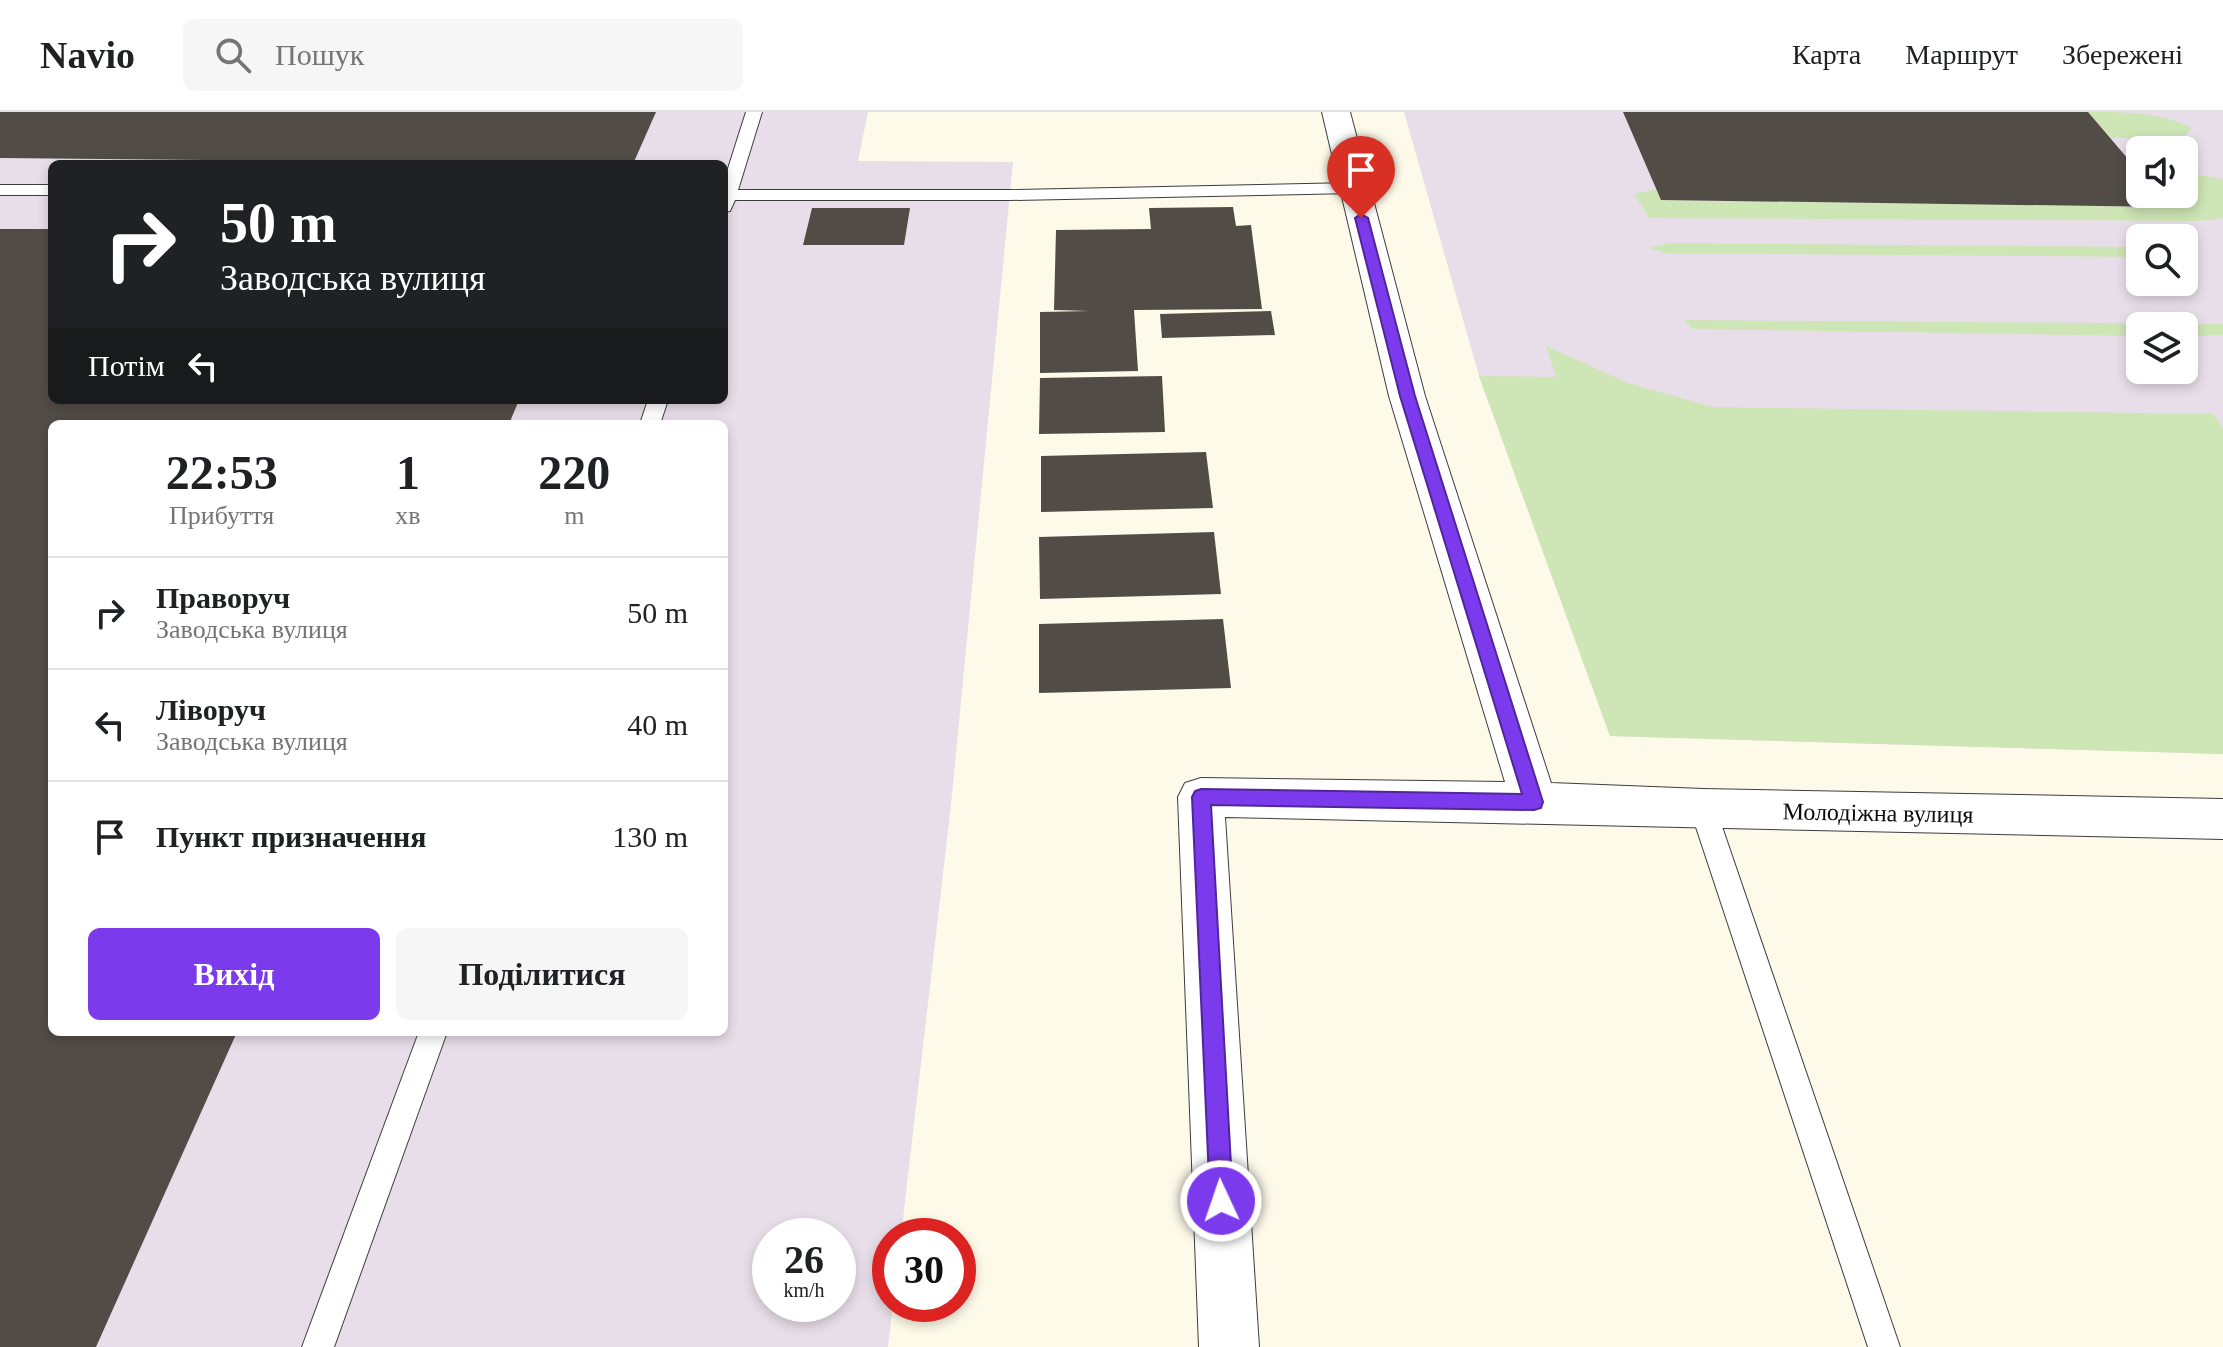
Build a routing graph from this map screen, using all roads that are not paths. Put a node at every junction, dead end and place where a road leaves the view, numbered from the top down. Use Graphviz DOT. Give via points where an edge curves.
graph roads {
  1 [pos="754,112"];
  2 [pos="1336,112"];
  3 [pos="1353,188"];
  4 [pos="0,190"];
  5 [pos="48,190"];
  6 [pos="728,190"];
  7 [pos="728,199"];
  8 [pos="1534,802"];
  9 [pos="1703,809"];
  10 [pos="2223,819"];
  11 [pos="432,1036"];
  12 [pos="318,1347"];
  13 [pos="1229,1347"];
  14 [pos="1884,1347"];
  1 -- 6 [label="lane"];
  2 -- 3 [label="street"];
  3 -- 7 [label="lane"];
  3 -- 8 [label="street" via="1407,396"];
  4 -- 5 [label="lane"];
  8 -- 9 [label="street, Молодіжна вулиця"];
  8 -- 13 [label="street, Молодіжна вулиця" via="1201,797"];
  9 -- 10 [label="street, Молодіжна вулиця"];
  9 -- 14 [label="lane"];
  11 -- 12 [label="lane"];
}
